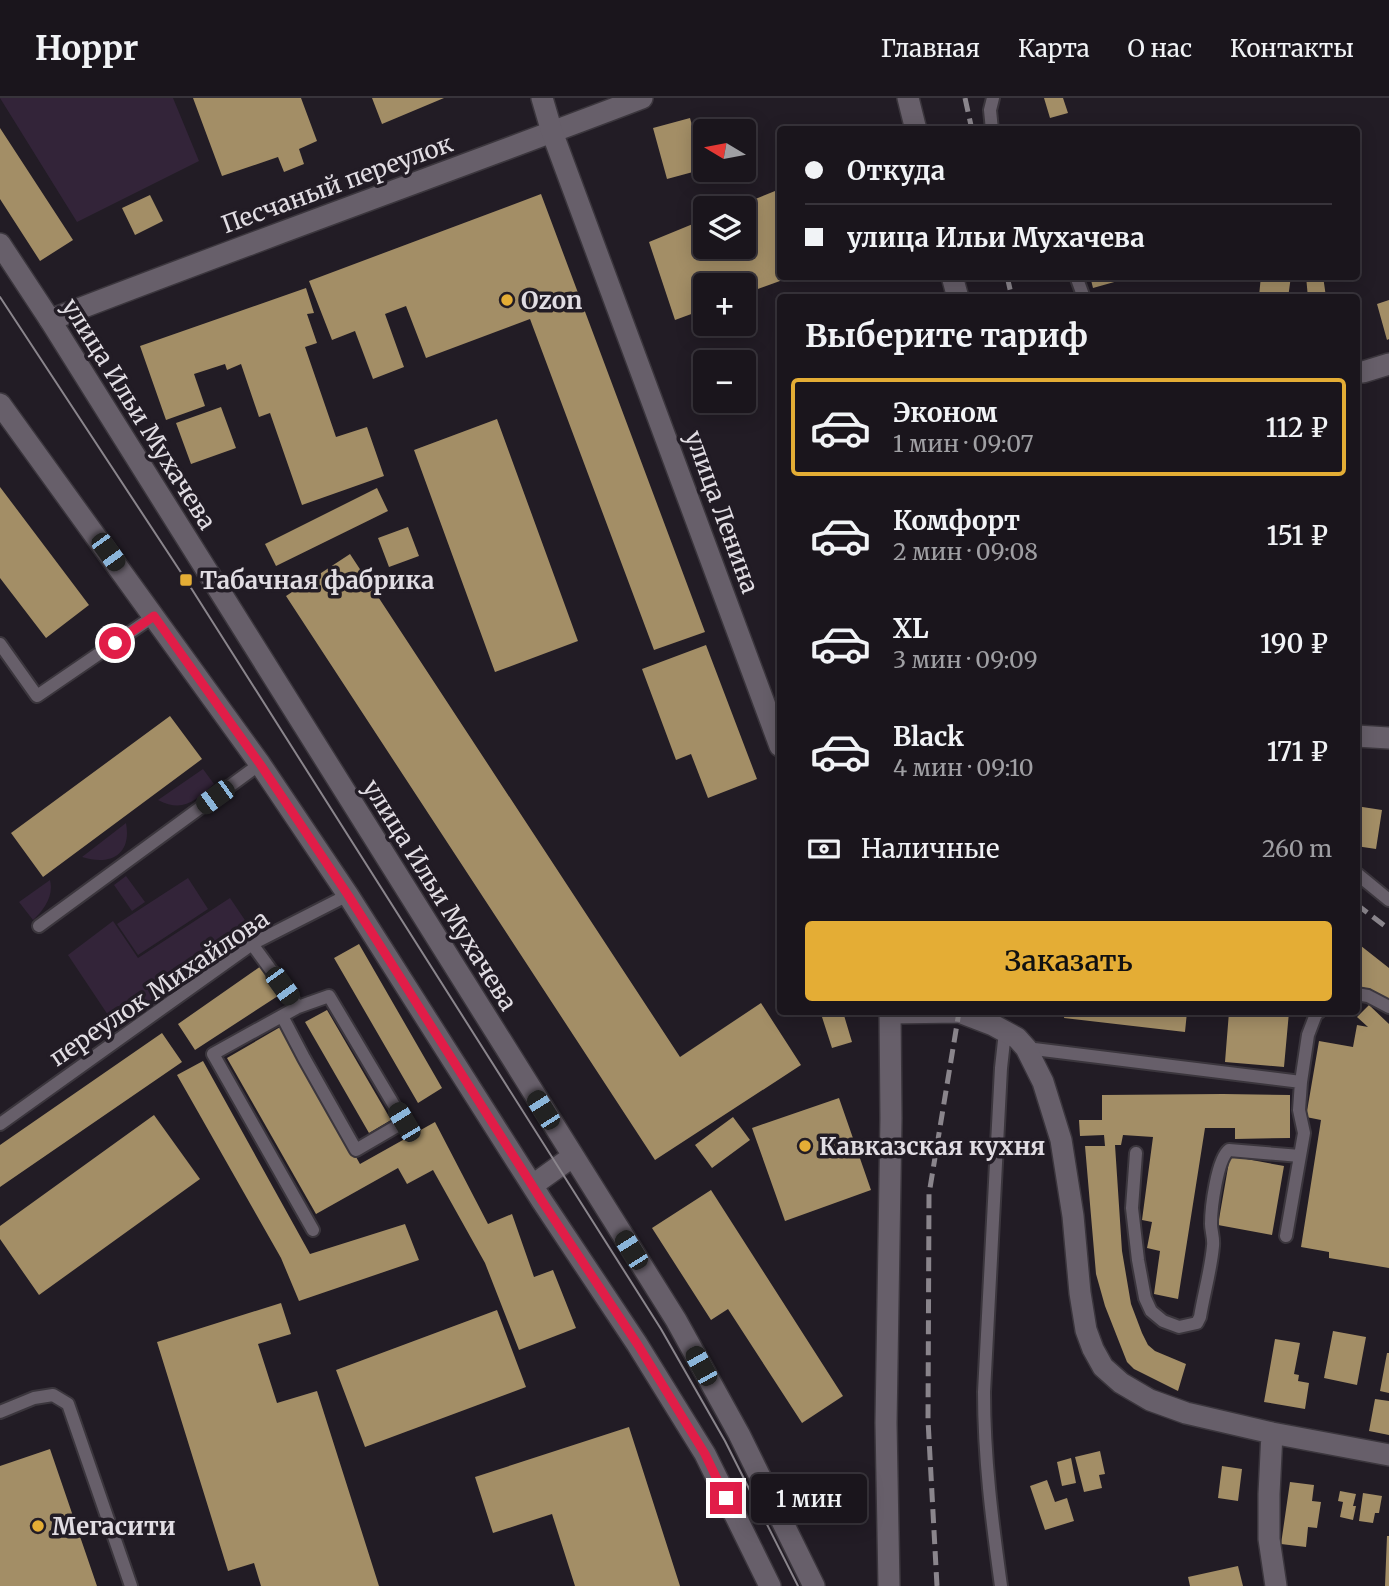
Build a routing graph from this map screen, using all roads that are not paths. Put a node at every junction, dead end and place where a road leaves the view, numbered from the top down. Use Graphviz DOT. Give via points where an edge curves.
graph roads {
  1 [pos="542,98"];
  2 [pos="642,98"];
  3 [pos="908,98"];
  4 [pos="993,98"];
  5 [pos="915,126"];
  6 [pos="992,126"];
  7 [pos="552,132"];
  8 [pos="0,244"];
  9 [pos="50,320"];
  10 [pos="1389,363"];
  11 [pos="1360,372"];
  12 [pos="0,404"];
  13 [pos="154,616"];
  14 [pos="0,644"];
  15 [pos="1360,736"];
  16 [pos="777,738"];
  17 [pos="1389,738"];
  18 [pos="260,764"];
  19 [pos="1360,876"];
  20 [pos="348,895"];
  21 [pos="1389,900"];
  22 [pos="39,926"];
  23 [pos="252,944"];
  24 [pos="1360,995"];
  25 [pos="298,1007"];
  26 [pos="1389,1007"];
  27 [pos="890,1015"];
  28 [pos="967,1015"];
  29 [pos="1316,1015"];
  30 [pos="282,1016"];
  31 [pos="1005,1032"];
  32 [pos="1026,1048"];
  33 [pos="1301,1082"];
  34 [pos="0,1124"];
  35 [pos="1136,1153"];
  36 [pos="1300,1156"];
  37 [pos="572,1157"];
  38 [pos="533,1185"];
  39 [pos="313,1230"];
  40 [pos="1286,1236"];
  41 [pos="0,1412"];
  42 [pos="1272,1433"];
  43 [pos="1389,1455"];
  44 [pos="131,1586"];
  45 [pos="770,1586"];
  46 [pos="814,1586"];
  47 [pos="889,1586"];
  48 [pos="1000,1586"];
  49 [pos="1276,1586"];
  1 -- 7 [label="main road, улица Ленина"];
  2 -- 7 [label="main road, Песчаный переулок"];
  3 -- 5 [label="main road"];
  4 -- 6 [label="lane"];
  7 -- 9 [label="main road, Песчаный переулок"];
  7 -- 16 [label="main road, улица Ленина"];
  8 -- 9 [label="main road, улица Ильи Мухачева"];
  9 -- 37 [label="main road, улица Ильи Мухачева"];
  10 -- 11 [label="main road"];
  12 -- 13 [label="main road"];
  13 -- 14 [label="lane" via="37,696"];
  13 -- 18 [label="main road"];
  15 -- 17 [label="main road"];
  18 -- 20 [label="main road"];
  18 -- 22 [label="lane"];
  19 -- 21 [label="lane"];
  20 -- 23 [label="lane, переулок Михайлова"];
  20 -- 38 [label="main road"];
  23 -- 25 [label="lane"];
  23 -- 34 [label="lane, переулок Михайлова"];
  24 -- 26 [label="lane"];
  25 -- 30 [label="lane"];
  25 -- 30 [label="lane" via="328,996 404,1122 356,1150"];
  27 -- 47 [label="main road"];
  28 -- 31 [label="main road"];
  29 -- 33 [label="lane"];
  30 -- 39 [label="lane" via="213,1054"];
  31 -- 32 [label="main road"];
  31 -- 48 [label="lane" via="984,1392 988,1484"];
  32 -- 33 [label="lane"];
  32 -- 42 [label="main road" via="1043,1082 1061,1140 1086,1330 1103,1367 1150,1400"];
  33 -- 36 [label="lane" via="1298,1110 1304,1133"];
  35 -- 36 [label="lane" via="1132,1208 1145,1298 1151,1311 1179,1327 1196,1323 1200,1317 1213,1244 1214,1196 1224,1154 1235,1150"];
  36 -- 40 [label="lane"];
  37 -- 38 [label="main road"];
  37 -- 46 [label="main road, улица Ильи Мухачева" via="676,1320"];
  38 -- 45 [label="main road" via="705,1454"];
  41 -- 44 [label="lane" via="53,1395 68,1404"];
  42 -- 43 [label="main road"];
  42 -- 49 [label="main road" via="1269,1539"];
}
